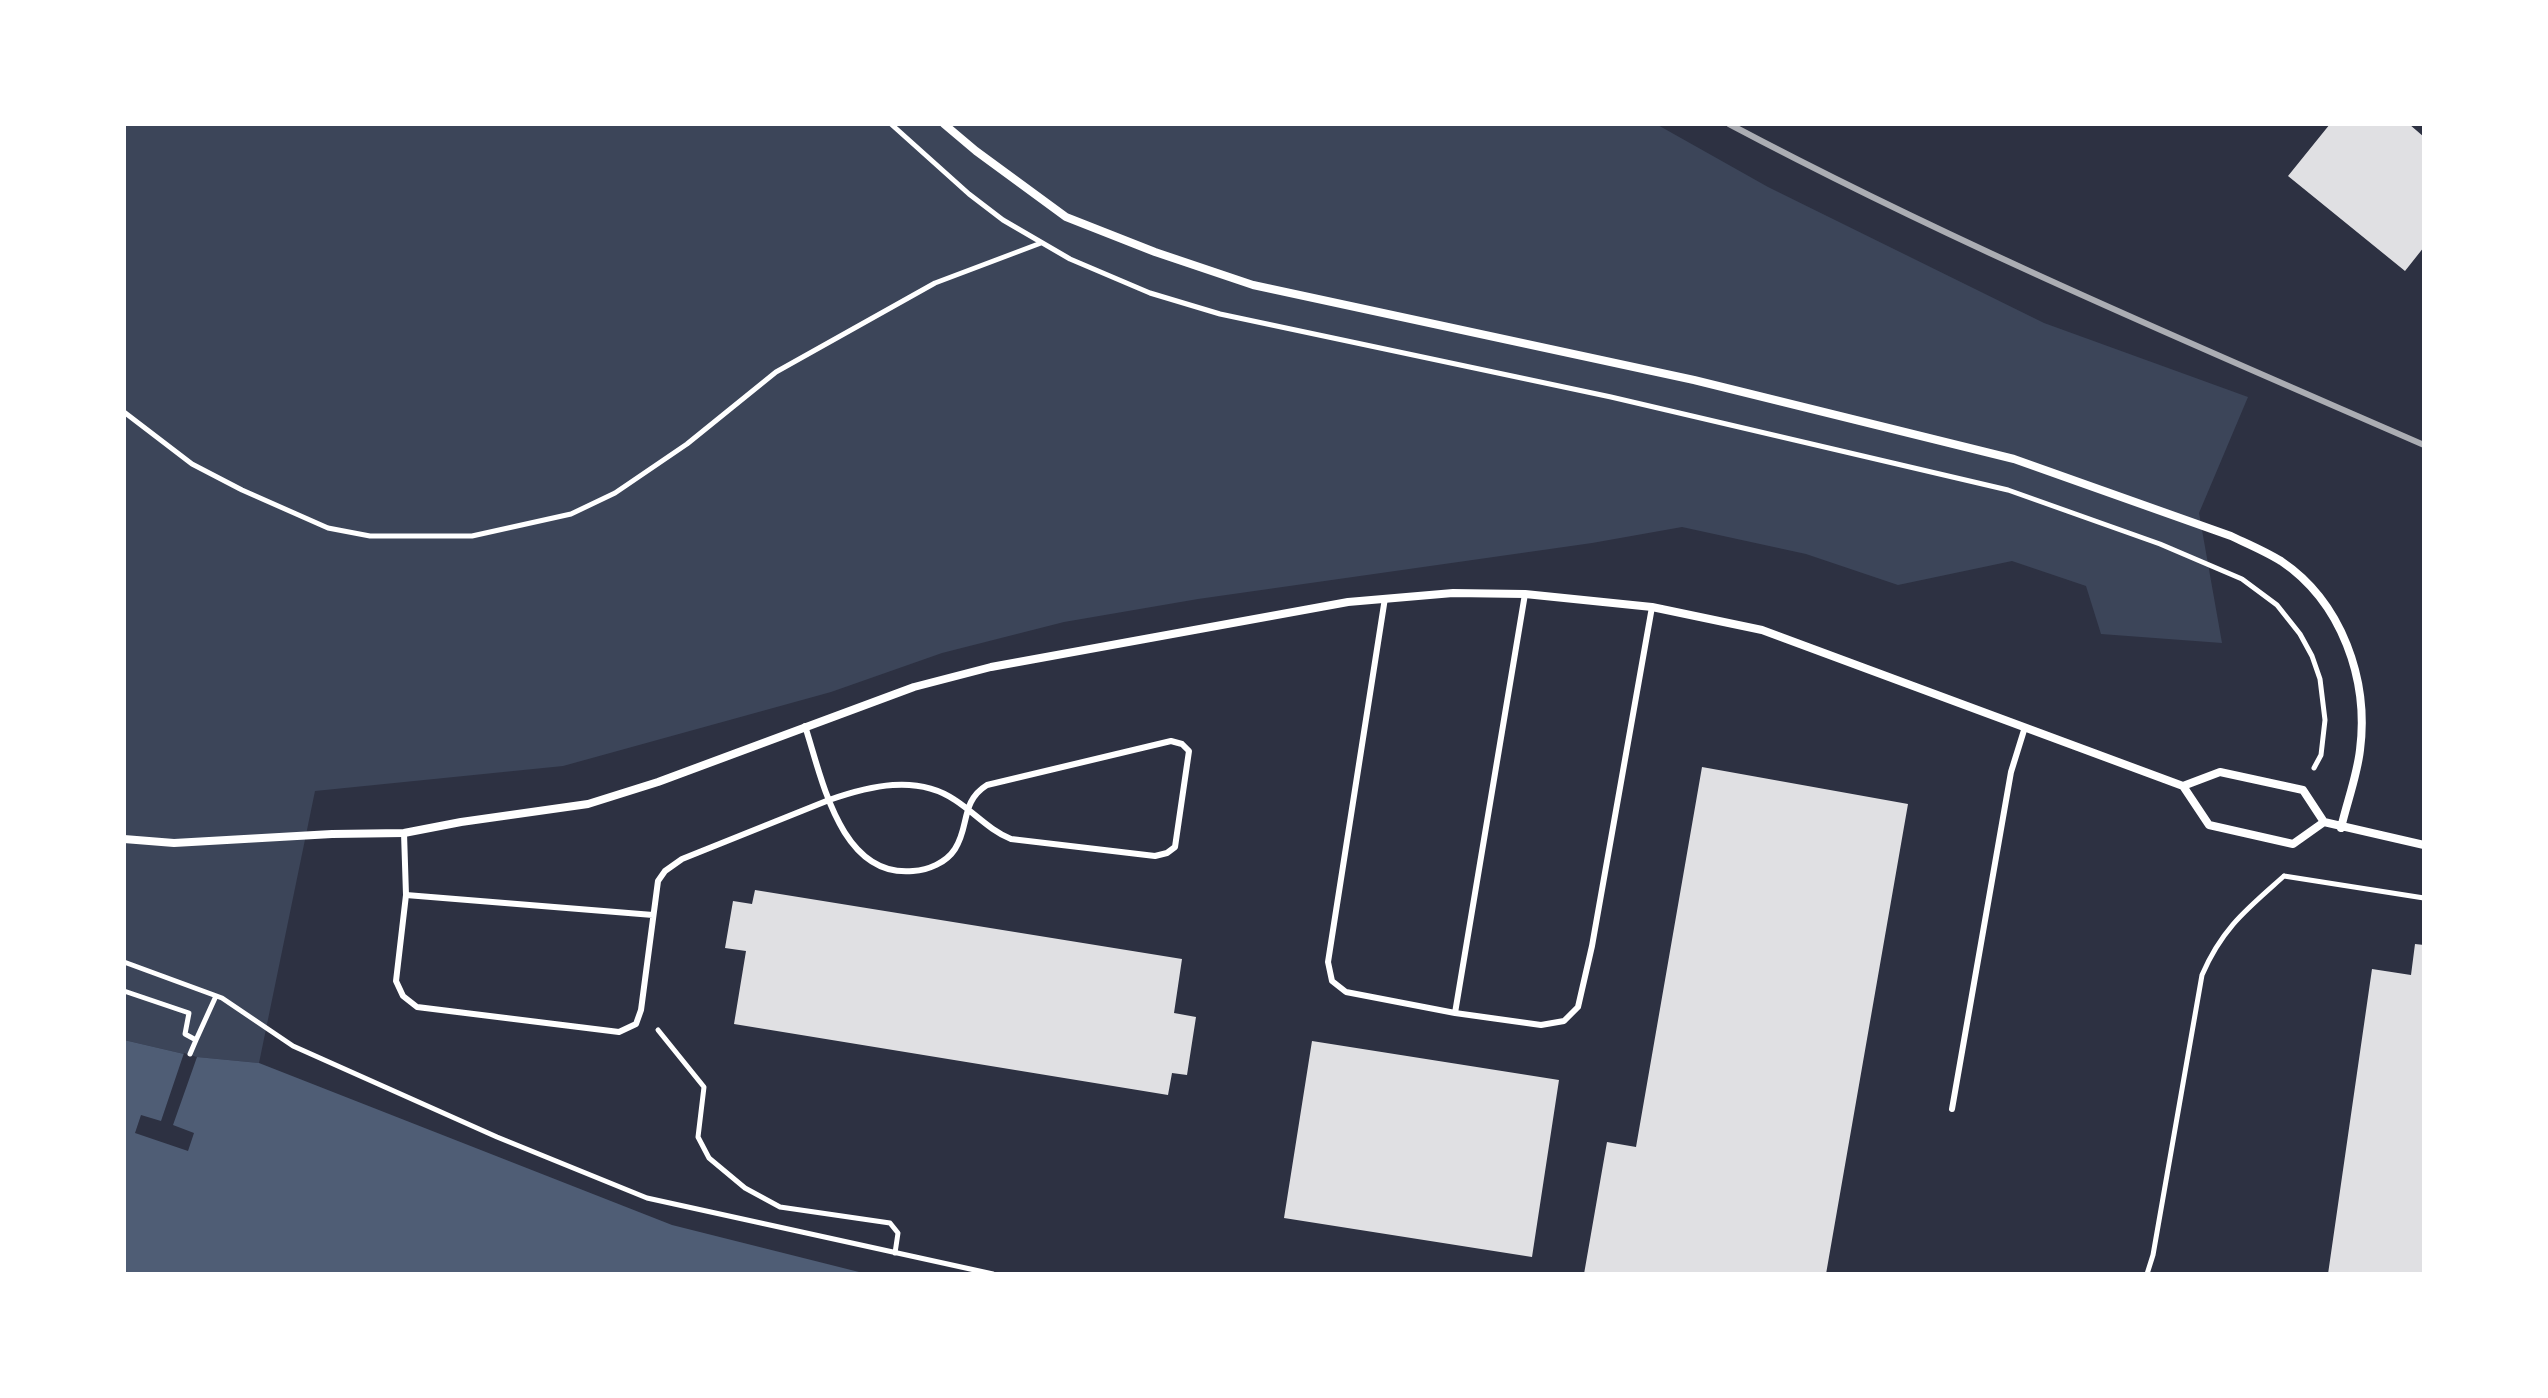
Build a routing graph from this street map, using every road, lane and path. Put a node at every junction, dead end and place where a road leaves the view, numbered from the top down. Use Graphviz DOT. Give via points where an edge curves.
graph roads {
  1 [pos="891,124"];
  2 [pos="944,124"];
  3 [pos="1042,242"];
  4 [pos="124,412"];
  5 [pos="1525,594"];
  6 [pos="1385,598"];
  7 [pos="1652,607"];
  8 [pos="805,726"];
  9 [pos="2025,727"];
  10 [pos="2183,786"];
  11 [pos="2303,790"];
  12 [pos="829,800"];
  13 [pos="967,810"];
  14 [pos="2324,822"];
  15 [pos="2341,828"];
  16 [pos="404,833"];
  17 [pos="124,839"];
  18 [pos="2293,844"];
  19 [pos="2424,845"];
  20 [pos="2284,876"];
  21 [pos="406,895"];
  22 [pos="2424,898"];
  23 [pos="653,915"];
  24 [pos="124,962"];
  25 [pos="124,991"];
  26 [pos="216,996"];
  27 [pos="641,1010"];
  28 [pos="1455,1013"];
  29 [pos="196,1040"];
  30 [pos="190,1054"];
  31 [pos="1952,1109"];
  32 [pos="895,1253"];
  33 [pos="993,1274"];
  34 [pos="2147,1274"];
  1 -- 3 [label="path" via="969,194"];
  2 -- 15 [label="street" via="1066,217 1253,285 1694,380 2014,459 2258,549 2282,562 2322,601 2358,673 2360,752"];
  3 -- 4 [label="path" via="935,283 776,372 687,444 615,493 571,514 472,536 370,536 328,528 192,464"];
  3 -- 11 [label="path" via="1114,279 1220,314 1540,381 2008,490 2242,579 2277,605 2300,634 2320,679 2325,720 2321,755"];
  5 -- 6 [label="street"];
  5 -- 7 [label="street"];
  5 -- 28 [label="lane"];
  6 -- 8 [label="street" via="991,667 914,687"];
  6 -- 28 [label="lane" via="1328,962 1332,981 1346,992"];
  7 -- 9 [label="street" via="1762,630"];
  7 -- 28 [label="lane" via="1578,1007 1564,1021 1541,1025"];
  8 -- 12 [label="lane"];
  8 -- 16 [label="street" via="588,804"];
  9 -- 10 [label="street"];
  9 -- 31 [label="lane" via="2011,772"];
  10 -- 11 [label="street" via="2220,772"];
  10 -- 18 [label="street" via="2209,825"];
  11 -- 14 [label="street"];
  12 -- 13 [label="lane" via="894,783 954,798"];
  12 -- 13 [label="lane" via="844,833 860,852 874,864 909,872 942,862 955,850"];
  12 -- 23 [label="lane" via="682,859 658,881"];
  13 -- 13 [label="lane" via="1011,839 1155,856 1167,853 1175,847 1189,751 1171,741 987,785 976,792"];
  14 -- 15 [label="street"];
  14 -- 18 [label="street"];
  15 -- 19 [label="street"];
  16 -- 17 [label="street" via="174,843"];
  16 -- 21 [label="lane"];
  18 -- 20 [label="path"];
  20 -- 22 [label="path"];
  20 -- 34 [label="path" via="2232,923 2202,975"];
  21 -- 23 [label="lane"];
  21 -- 27 [label="lane" via="396,981 417,1007 619,1032 636,1024"];
  23 -- 27 [label="lane"];
  24 -- 26 [label="path"];
  25 -- 29 [label="path" via="189,1013 185,1034"];
  26 -- 29 [label="path"];
  26 -- 32 [label="path" via="293,1046 647,1198"];
  27 -- 32 [label="path" via="704,1087 698,1137 709,1158 745,1188 780,1207 890,1223 898,1233"];
  29 -- 30 [label="path"];
  32 -- 33 [label="path"];
}
